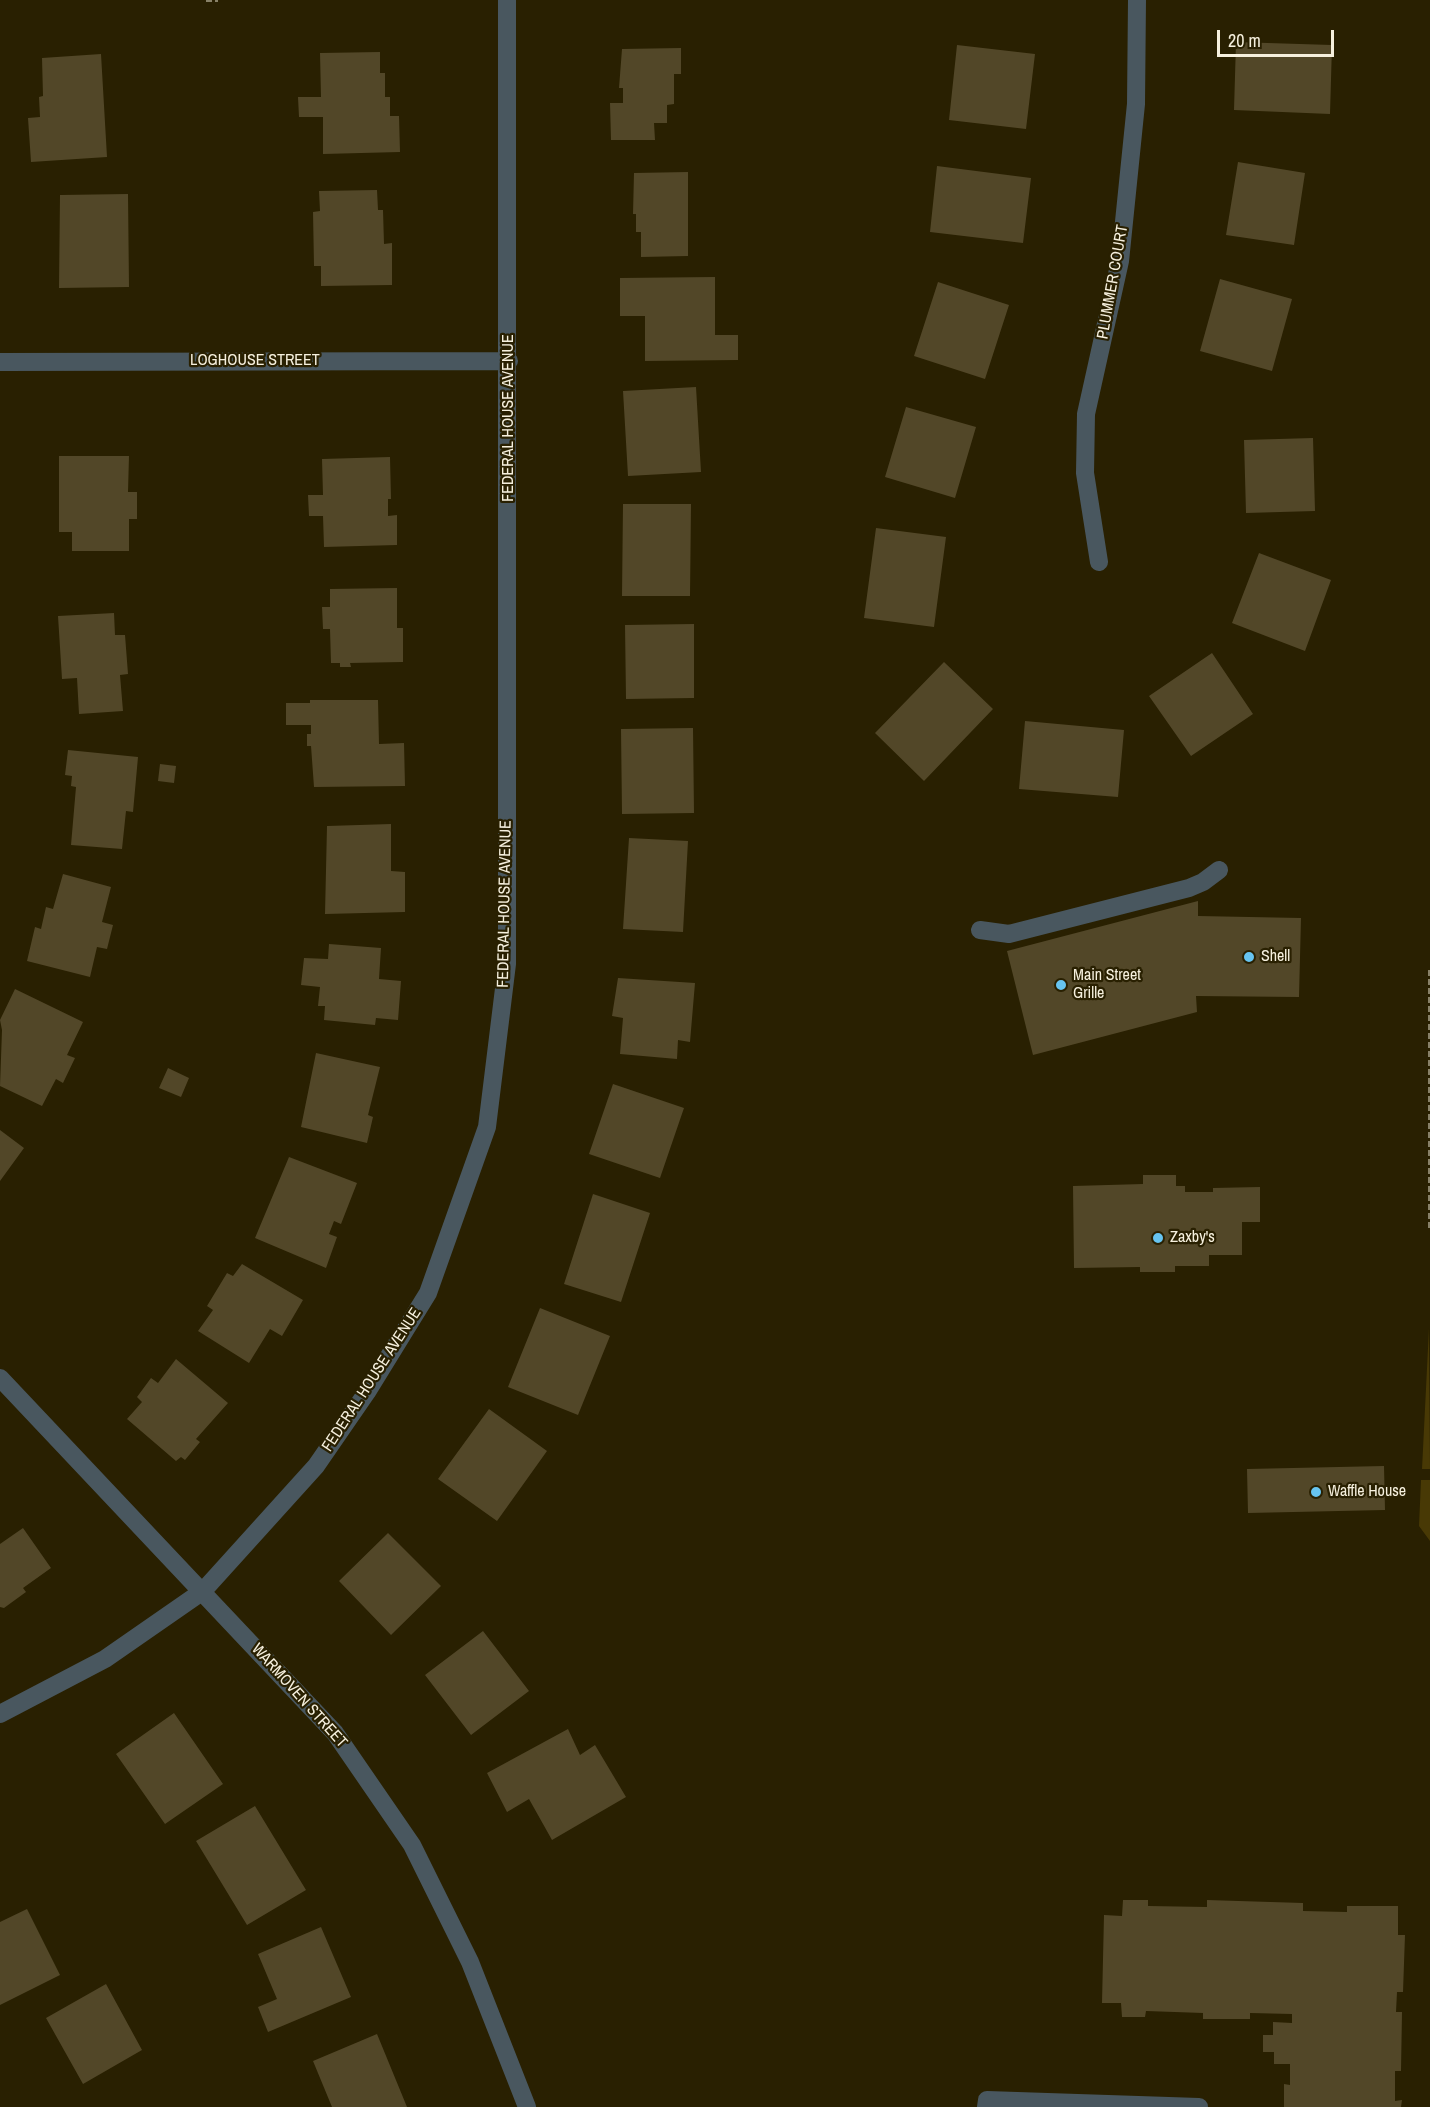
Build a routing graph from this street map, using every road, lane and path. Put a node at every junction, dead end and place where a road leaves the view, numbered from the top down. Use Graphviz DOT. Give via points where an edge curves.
graph roads {
  1 [pos="206,0"];
  2 [pos="218,0"];
  3 [pos="507,0"];
  4 [pos="1137,0"];
  5 [pos="509,361"];
  6 [pos="0,362"];
  7 [pos="1099,562"];
  8 [pos="1219,870"];
  9 [pos="980,930"];
  10 [pos="1430,970"];
  11 [pos="1430,1230"];
  12 [pos="0,1378"];
  13 [pos="203,1591"];
  14 [pos="0,1714"];
  15 [pos="526,2107"];
  16 [pos="986,2107"];
  17 [pos="1199,2107"];
  1 -- 2 [label="path"];
  3 -- 5 [label="street, FEDERAL HOUSE AVENUE"];
  4 -- 7 [label="street, PLUMMER COURT" via="1136,104 1120,261 1086,414 1085,473"];
  5 -- 6 [label="street, LOGHOUSE STREET"];
  5 -- 13 [label="street, FEDERAL HOUSE AVENUE" via="507,964 487,1127 428,1293 316,1466"];
  8 -- 9 [label="street" via="1190,888 1009,934"];
  10 -- 11 [label="path"];
  12 -- 13 [label="street, WARMOVEN STREET"];
  13 -- 14 [label="street, FEDERAL HOUSE AVENUE" via="105,1659"];
  13 -- 15 [label="street, WARMOVEN STREET" via="335,1732 412,1845 470,1962"];
  16 -- 17 [label="street" via="987,2100"];
}
